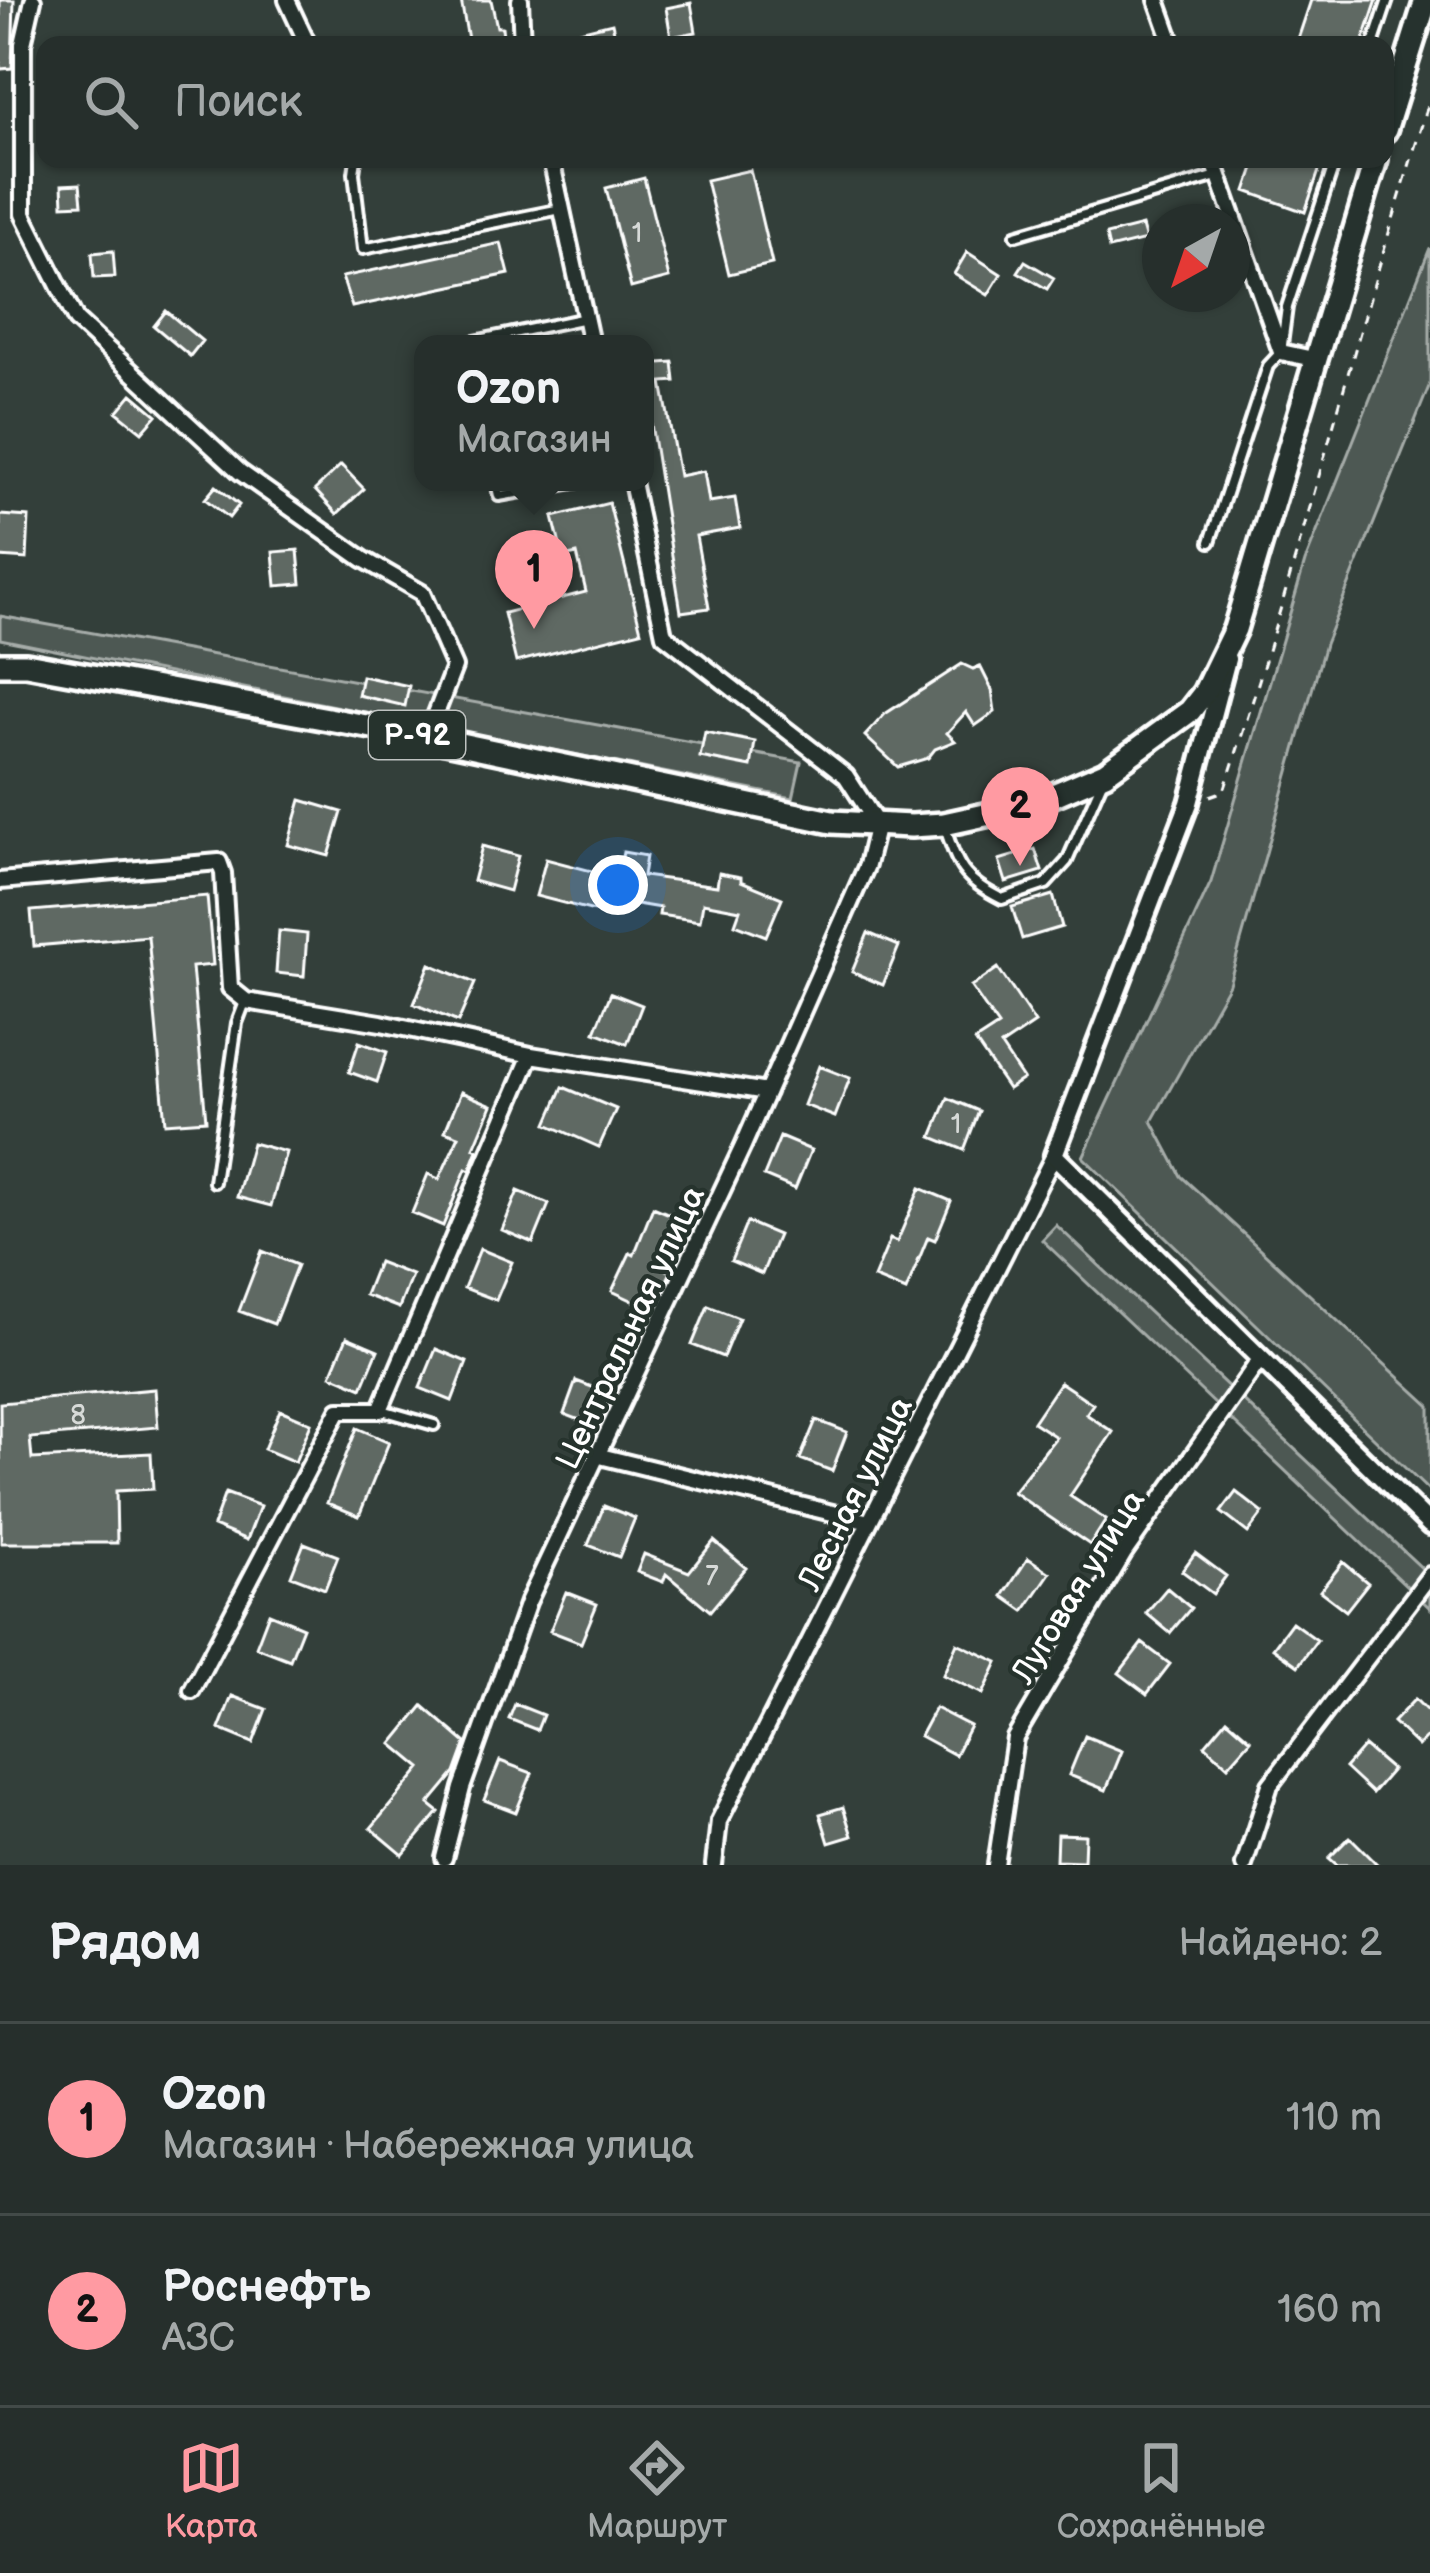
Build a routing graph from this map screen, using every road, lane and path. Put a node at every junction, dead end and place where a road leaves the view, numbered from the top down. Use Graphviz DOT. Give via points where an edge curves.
graph roads {
  1 [pos="33,0"];
  2 [pos="287,0"];
  3 [pos="520,0"];
  4 [pos="1157,0"];
  5 [pos="1388,0"];
  6 [pos="1426,0"];
  7 [pos="304,36"];
  8 [pos="522,36"];
  9 [pos="1170,36"];
  10 [pos="1376,36"];
  11 [pos="1430,99"];
  12 [pos="1394,101"];
  13 [pos="355,168"];
  14 [pos="552,168"];
  15 [pos="1216,168"];
  16 [pos="1333,168"];
  17 [pos="1373,168"];
  18 [pos="1218,176"];
  19 [pos="562,209"];
  20 [pos="1016,235"];
  21 [pos="586,318"];
  22 [pos="504,335"];
  23 [pos="589,335"];
  24 [pos="1282,352"];
  25 [pos="1313,359"];
  26 [pos="498,491"];
  27 [pos="528,491"];
  28 [pos="634,491"];
  29 [pos="1210,542"];
  30 [pos="1235,629"];
  31 [pos="0,664"];
  32 [pos="428,737"];
  33 [pos="1106,772"];
  34 [pos="1189,803"];
  35 [pos="877,824"];
  36 [pos="944,824"];
  37 [pos="0,881"];
  38 [pos="246,1001"];
  39 [pos="531,1055"];
  40 [pos="767,1092"];
  41 [pos="1054,1155"];
  42 [pos="214,1182"];
  43 [pos="1261,1358"];
  44 [pos="380,1409"];
  45 [pos="434,1425"];
  46 [pos="600,1456"];
  47 [pos="869,1522"];
  48 [pos="1430,1525"];
  49 [pos="1430,1575"];
  50 [pos="193,1690"];
  51 [pos="443,1858"];
  52 [pos="713,1862"];
  53 [pos="996,1865"];
  54 [pos="1244,1865"];
  1 -- 32 [label="street" via="22,44 22,214 76,320 240,472 422,593 454,667"];
  2 -- 7 [label="street"];
  3 -- 8 [label="street"];
  4 -- 9 [label="street"];
  5 -- 10 [label="lane"];
  6 -- 12 [label="main road"];
  11 -- 34 [label="path" via="1224,790"];
  13 -- 19 [label="lane" via="363,250"];
  14 -- 19 [label="street"];
  15 -- 18 [label="street"];
  16 -- 24 [label="lane" via="1287,308"];
  17 -- 25 [label="main road, Р-92"];
  18 -- 20 [label="lane"];
  18 -- 24 [label="street"];
  19 -- 21 [label="street"];
  21 -- 22 [label="lane"];
  21 -- 23 [label="street"];
  24 -- 25 [label="street"];
  24 -- 29 [label="lane" via="1268,366"];
  25 -- 30 [label="main road, Р-92"];
  26 -- 27 [label="lane"];
  28 -- 35 [label="street" via="664,635 846,776"];
  30 -- 33 [label="main road, Р-92" via="1190,711"];
  30 -- 34 [label="street"];
  31 -- 32 [label="main road, Р-92"];
  32 -- 35 [label="main road, Р-92" via="832,822"];
  33 -- 36 [label="main road, Р-92" via="1049,797"];
  33 -- 36 [label="lane" via="1067,861 1046,884 1002,899 958,868"];
  34 -- 41 [label="street"];
  35 -- 36 [label="main road, Р-92"];
  35 -- 40 [label="street, Центральная улица" via="867,865"];
  37 -- 38 [label="street" via="219,862 230,988"];
  38 -- 39 [label="street"];
  38 -- 42 [label="lane"];
  39 -- 40 [label="street"];
  39 -- 44 [label="street"];
  40 -- 46 [label="street, Центральная улица"];
  41 -- 43 [label="street"];
  41 -- 47 [label="street, Лесная улица"];
  43 -- 48 [label="street"];
  43 -- 53 [label="street, Луговая улица" via="1124,1553 1015,1738"];
  44 -- 45 [label="lane"];
  44 -- 50 [label="street" via="340,1410"];
  46 -- 47 [label="street"];
  46 -- 51 [label="street, Центральная улица" via="528,1602"];
  47 -- 52 [label="street, Лесная улица" via="719,1821"];
  49 -- 54 [label="street" via="1270,1785"];
}
